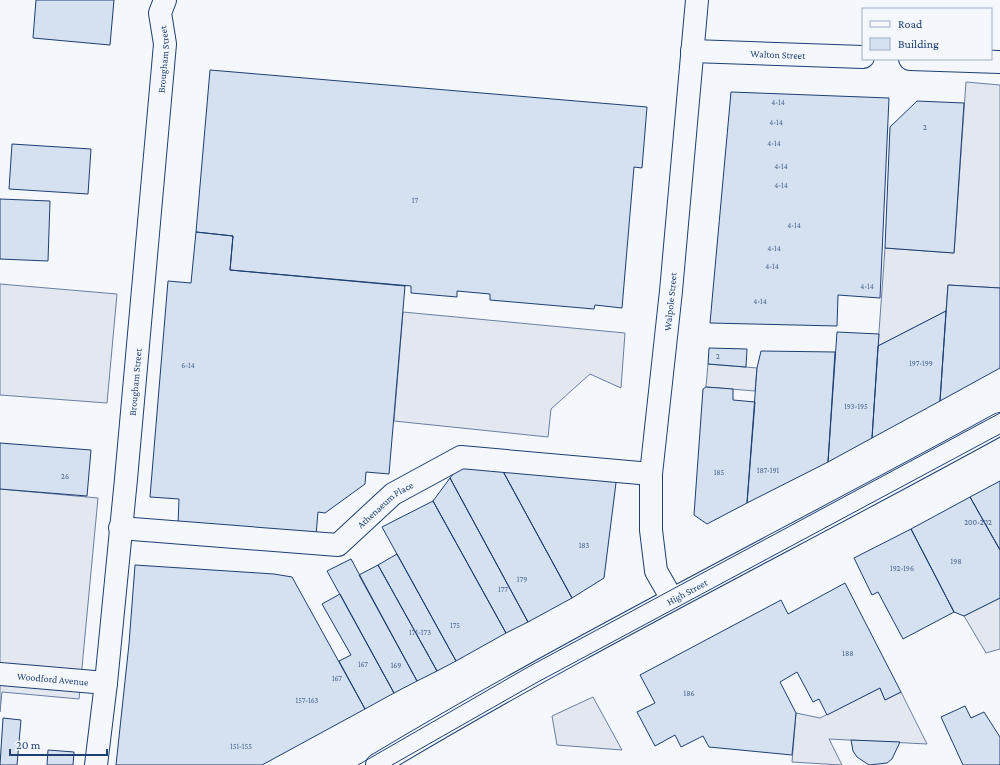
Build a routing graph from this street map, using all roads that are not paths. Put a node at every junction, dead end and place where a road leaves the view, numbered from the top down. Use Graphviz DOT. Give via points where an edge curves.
graph roads {
  1 [pos="165,0"];
  2 [pos="697,0"];
  3 [pos="692,51"];
  4 [pos="862,57"];
  5 [pos="940,60"];
  6 [pos="1000,62"];
  7 [pos="1000,424"];
  8 [pos="651,474"];
  9 [pos="120,528"];
  10 [pos="672,599"];
  11 [pos="0,674"];
  12 [pos="106,684"];
  13 [pos="96,765"];
  14 [pos="377,765"];
  1 -- 9 [label="street, Brougham Street" via="160,13 165,44"];
  2 -- 3 [label="street, Walpole Street"];
  3 -- 4 [label="street, Walton Street"];
  3 -- 8 [label="street, Walpole Street" via="671,292"];
  5 -- 6 [label="street"];
  7 -- 10 [label="street, High Street"];
  8 -- 9 [label="street, Athenaeum Place" via="461,457 393,494 338,545"];
  8 -- 10 [label="street, Walpole Street" via="651,530 656,570"];
  9 -- 12 [label="street, Brougham Street"];
  10 -- 14 [label="street, High Street" via="455,718"];
  11 -- 12 [label="street, Woodford Avenue"];
  12 -- 13 [label="street, Brougham Street"];
}
